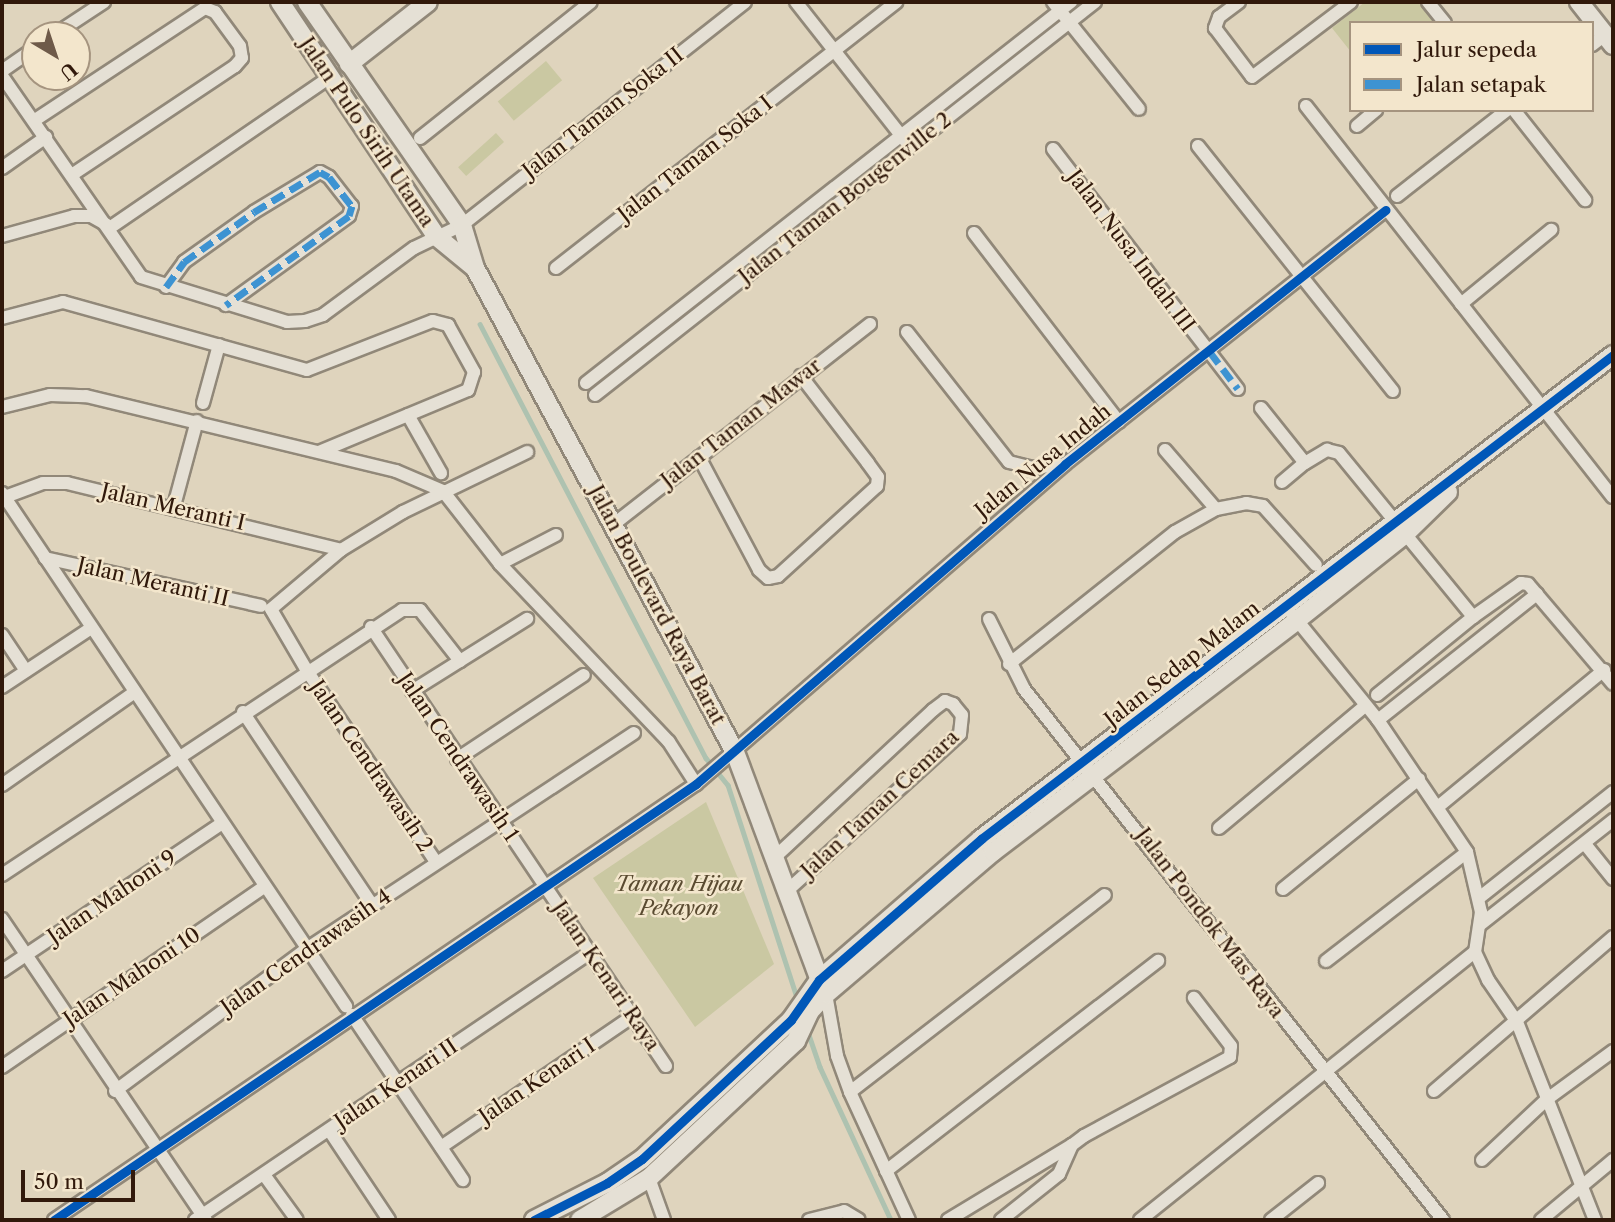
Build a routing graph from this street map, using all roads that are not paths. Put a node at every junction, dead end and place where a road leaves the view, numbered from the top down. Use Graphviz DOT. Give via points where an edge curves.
graph roads {
  1 [pos="104,2"];
  2 [pos="280,2"];
  3 [pos="428,2"];
  4 [pos="591,2"];
  5 [pos="745,2"];
  6 [pos="796,2"];
  7 [pos="896,2"];
  8 [pos="1071,2"];
  9 [pos="1095,2"];
  10 [pos="1239,2"];
  11 [pos="1351,2"];
  12 [pos="1428,2"];
  13 [pos="1579,2"];
  14 [pos="1057,6"];
  15 [pos="311,7"];
  16 [pos="75,21"];
  17 [pos="1443,21"];
  18 [pos="1591,21"];
  19 [pos="1069,22"];
  20 [pos="295,24"];
  21 [pos="1594,26"];
  22 [pos="1604,42"];
  23 [pos="834,50"];
  24 [pos="21,62"];
  25 [pos="349,64"];
  26 [pos="330,77"];
  27 [pos="3,79"];
  28 [pos="1306,106"];
  29 [pos="1139,109"];
  30 [pos="1374,112"];
  31 [pos="1504,112"];
  32 [pos="1516,112"];
  33 [pos="35,120"];
  34 [pos="1357,126"];
  35 [pos="47,136"];
  36 [pos="901,136"];
  37 [pos="420,138"];
  38 [pos="1198,146"];
  39 [pos="910,147"];
  40 [pos="1053,149"];
  41 [pos="2,168"];
  42 [pos="73,174"];
  43 [pos="1397,196"];
  44 [pos="1585,200"];
  45 [pos="1386,210"];
  46 [pos="462,225"];
  47 [pos="111,227"];
  48 [pos="1551,230"];
  49 [pos="974,233"];
  50 [pos="2,236"];
  51 [pos="436,236"];
  52 [pos="475,268"];
  53 [pos="556,268"];
  54 [pos="1304,278"];
  55 [pos="166,287"];
  56 [pos="1461,304"];
  57 [pos="226,305"];
  58 [pos="2,318"];
  59 [pos="870,324"];
  60 [pos="907,331"];
  61 [pos="219,345"];
  62 [pos="1210,352"];
  63 [pos="1613,355"];
  64 [pos="801,376"];
  65 [pos="586,383"];
  66 [pos="1238,390"];
  67 [pos="1394,391"];
  68 [pos="595,395"];
  69 [pos="203,403"];
  70 [pos="2,407"];
  71 [pos="1261,408"];
  72 [pos="1545,410"];
  73 [pos="408,415"];
  74 [pos="197,421"];
  75 [pos="1119,422"];
  76 [pos="1164,450"];
  77 [pos="527,452"];
  78 [pos="319,453"];
  79 [pos="699,457"];
  80 [pos="1481,460"];
  81 [pos="1305,463"];
  82 [pos="1065,464"];
  83 [pos="441,473"];
  84 [pos="1282,482"];
  85 [pos="443,491"];
  86 [pos="3,495"];
  87 [pos="1613,496"];
  88 [pos="174,506"];
  89 [pos="1216,509"];
  90 [pos="1393,520"];
  91 [pos="614,524"];
  92 [pos="1405,534"];
  93 [pos="556,535"];
  94 [pos="341,550"];
  95 [pos="45,558"];
  96 [pos="500,564"];
  97 [pos="1316,565"];
  98 [pos="1537,594"];
  99 [pos="1285,605"];
  100 [pos="261,606"];
  101 [pos="1473,617"];
  102 [pos="527,619"];
  103 [pos="989,619"];
  104 [pos="1297,620"];
  105 [pos="371,627"];
  106 [pos="91,628"];
  107 [pos="2,635"];
  108 [pos="460,662"];
  109 [pos="1009,664"];
  110 [pos="306,669"];
  111 [pos="1604,670"];
  112 [pos="26,671"];
  113 [pos="584,675"];
  114 [pos="1613,684"];
  115 [pos="2,687"];
  116 [pos="412,691"];
  117 [pos="135,692"];
  118 [pos="1377,695"];
  119 [pos="1365,706"];
  120 [pos="243,712"];
  121 [pos="1378,720"];
  122 [pos="634,733"];
  123 [pos="179,754"];
  124 [pos="729,757"];
  125 [pos="457,759"];
  126 [pos="1091,769"];
  127 [pos="1419,779"];
  128 [pos="696,784"];
  129 [pos="2,785"];
  130 [pos="1613,792"];
  131 [pos="1439,806"];
  132 [pos="501,820"];
  133 [pos="1613,820"];
  134 [pos="222,823"];
  135 [pos="1219,828"];
  136 [pos="1585,844"];
  137 [pos="1467,852"];
  138 [pos="775,857"];
  139 [pos="436,862"];
  140 [pos="2,875"];
  141 [pos="1613,879"];
  142 [pos="545,886"];
  143 [pos="262,888"];
  144 [pos="1283,889"];
  145 [pos="787,891"];
  146 [pos="1105,895"];
  147 [pos="1479,898"];
  148 [pos="372,905"];
  149 [pos="2,919"];
  150 [pos="1481,925"];
  151 [pos="1613,937"];
  152 [pos="305,950"];
  153 [pos="1475,952"];
  154 [pos="590,953"];
  155 [pos="26,954"];
  156 [pos="1158,961"];
  157 [pos="1326,961"];
  158 [pos="2,971"];
  159 [pos="823,987"];
  160 [pos="1194,998"];
  161 [pos="808,1003"];
  162 [pos="349,1011"];
  163 [pos="633,1016"];
  164 [pos="68,1020"];
  165 [pos="1517,1021"];
  166 [pos="1613,1051"];
  167 [pos="666,1066"];
  168 [pos="2,1067"];
  169 [pos="1324,1071"];
  170 [pos="399,1081"];
  171 [pos="115,1091"];
  172 [pos="1434,1091"];
  173 [pos="850,1092"];
  174 [pos="1546,1100"];
  175 [pos="329,1130"];
  176 [pos="1072,1145"];
  177 [pos="441,1147"];
  178 [pos="155,1149"];
  179 [pos="1482,1160"];
  180 [pos="1613,1160"];
  181 [pos="886,1171"];
  182 [pos="265,1175"];
  183 [pos="649,1178"];
  184 [pos="463,1180"];
  185 [pos="1318,1183"];
  186 [pos="1580,1187"];
  187 [pos="201,1218"];
  188 [pos="54,1220"];
  189 [pos="297,1220"];
  190 [pos="388,1220"];
  191 [pos="534,1220"];
  192 [pos="580,1220"];
  193 [pos="664,1220"];
  194 [pos="808,1220"];
  195 [pos="859,1220"];
  196 [pos="909,1220"];
  197 [pos="948,1220"];
  198 [pos="1001,1220"];
  199 [pos="1140,1220"];
  200 [pos="1271,1220"];
  201 [pos="1443,1220"];
  202 [pos="1541,1220"];
  203 [pos="1595,1220"];
  1 -- 16 [label="street"];
  2 -- 20 [label="street, Jalan Pulo Sirih Utama"];
  3 -- 25 [label="street"];
  4 -- 37 [label="street"];
  5 -- 46 [label="street, Jalan Taman Soka II"];
  6 -- 23 [label="street"];
  7 -- 23 [label="street, Jalan Taman Soka I"];
  8 -- 14 [label="street, Jalan Taman Bougenville 2"];
  9 -- 19 [label="street, Jalan Taman Bougenville 2"];
  10 -- 11 [label="street" via="1219,17 1215,28 1252,77"];
  12 -- 17 [label="street"];
  13 -- 18 [label="street"];
  14 -- 19 [label="street"];
  14 -- 36 [label="street, Jalan Taman Bougenville 2"];
  15 -- 20 [label="street"];
  15 -- 25 [label="street, Jalan Pulo Sirih Utama"];
  19 -- 29 [label="street"];
  19 -- 39 [label="street, Jalan Taman Bougenville 2"];
  20 -- 26 [label="street, Jalan Pulo Sirih Utama"];
  21 -- 22 [label="street"];
  23 -- 36 [label="street"];
  23 -- 53 [label="street, Jalan Taman Soka I"];
  24 -- 27 [label="street"];
  25 -- 46 [label="street, Jalan Pulo Sirih Utama"];
  26 -- 47 [label="street"];
  26 -- 51 [label="street, Jalan Pulo Sirih Utama"];
  27 -- 33 [label="street, Jalan Taman Soka II"];
  28 -- 45 [label="street"];
  30 -- 34 [label="street"];
  31 -- 43 [label="street"];
  32 -- 44 [label="street"];
  33 -- 35 [label="street, Jalan Taman Soka II"];
  33 -- 42 [label="street" via="205,8 215,12 240,46 242,58 235,66"];
  35 -- 41 [label="street"];
  35 -- 42 [label="street, Jalan Taman Soka II"];
  36 -- 39 [label="street"];
  36 -- 65 [label="street, Jalan Taman Bougenville 2"];
  38 -- 54 [label="street"];
  39 -- 68 [label="street, Jalan Taman Bougenville 2"];
  40 -- 62 [label="street, Jalan Nusa Indah III" via="1178,317"];
  42 -- 47 [label="street, Jalan Taman Soka II"];
  45 -- 54 [label="street, Jalan Nusa Indah"];
  45 -- 56 [label="street"];
  46 -- 51 [label="street, Jalan Taman Soka II"];
  46 -- 52 [label="street, Jalan Pulo Sirih Utama"];
  47 -- 50 [label="street" via="91,216 74,216"];
  47 -- 55 [label="street, Jalan Taman Soka II" via="141,277"];
  48 -- 56 [label="street"];
  49 -- 75 [label="street"];
  51 -- 52 [label="street, Jalan Pulo Sirih Utama"];
  51 -- 57 [label="street, Jalan Taman Soka II" via="323,314 305,321 287,322"];
  52 -- 91 [label="street, Jalan Boulevard Raya Barat"];
  54 -- 62 [label="street, Jalan Nusa Indah"];
  54 -- 67 [label="street"];
  55 -- 57 [label="street, Jalan Taman Soka II"];
  55 -- 57 [label="street" via="184,262 254,212 320,172 329,177 352,206 349,216"];
  56 -- 72 [label="street"];
  58 -- 61 [label="street" via="63,302"];
  59 -- 64 [label="street, Jalan Taman Mawar"];
  60 -- 82 [label="street" via="1009,461 1033,468"];
  61 -- 69 [label="street"];
  61 -- 73 [label="street" via="307,370 443,321 474,372 474,381 462,393"];
  62 -- 66 [label="street, Jalan Nusa Indah III"];
  62 -- 75 [label="street, Jalan Nusa Indah"];
  63 -- 72 [label="street, Jalan Sedap Malam"];
  64 -- 79 [label="street, Jalan Taman Mawar"];
  64 -- 79 [label="street" via="873,470 877,486 778,576 768,578 759,570"];
  70 -- 74 [label="street" via="76,395"];
  71 -- 81 [label="street"];
  72 -- 80 [label="street, Jalan Sedap Malam"];
  72 -- 87 [label="street"];
  73 -- 78 [label="street"];
  73 -- 83 [label="street"];
  74 -- 78 [label="street"];
  74 -- 88 [label="street"];
  75 -- 82 [label="street, Jalan Nusa Indah"];
  76 -- 89 [label="street"];
  77 -- 85 [label="street"];
  78 -- 85 [label="street" via="396,471"];
  79 -- 91 [label="street, Jalan Taman Mawar"];
  80 -- 90 [label="street, Jalan Sedap Malam"];
  80 -- 92 [label="street, Jalan Sedap Malam"];
  81 -- 84 [label="street"];
  81 -- 90 [label="street" via="1334,450"];
  82 -- 124 [label="street, Jalan Nusa Indah"];
  85 -- 94 [label="street"];
  85 -- 96 [label="street"];
  86 -- 88 [label="street, Jalan Meranti I" via="57,482"];
  86 -- 95 [label="street"];
  88 -- 94 [label="street, Jalan Meranti I"];
  89 -- 97 [label="street" via="1246,503 1263,506"];
  89 -- 109 [label="street" via="1175,532"];
  90 -- 92 [label="street"];
  90 -- 99 [label="street, Jalan Sedap Malam"];
  91 -- 124 [label="street, Jalan Boulevard Raya Barat"];
  92 -- 101 [label="street"];
  92 -- 104 [label="street, Jalan Sedap Malam"];
  93 -- 96 [label="street"];
  94 -- 110 [label="street, Jalan Cendrawasih 2" via="271,609"];
  95 -- 100 [label="street, Jalan Meranti II"];
  95 -- 106 [label="street"];
  96 -- 128 [label="street" via="669,743"];
  98 -- 101 [label="street" via="1521,583"];
  98 -- 111 [label="street"];
  98 -- 121 [label="street"];
  99 -- 104 [label="street"];
  99 -- 126 [label="street, Jalan Sedap Malam"];
  101 -- 118 [label="street"];
  102 -- 108 [label="street"];
  103 -- 109 [label="street, Jalan Pondok Mas Raya"];
  104 -- 119 [label="street"];
  104 -- 126 [label="street, Jalan Sedap Malam"];
  105 -- 108 [label="street" via="402,610 418,609"];
  105 -- 110 [label="street"];
  105 -- 116 [label="street, Jalan Cendrawasih 1"];
  106 -- 112 [label="street"];
  106 -- 117 [label="street"];
  107 -- 112 [label="street"];
  108 -- 116 [label="street"];
  109 -- 126 [label="street, Jalan Pondok Mas Raya"];
  110 -- 120 [label="street"];
  110 -- 139 [label="street, Jalan Cendrawasih 2"];
  111 -- 114 [label="street"];
  111 -- 131 [label="street"];
  112 -- 115 [label="street"];
  113 -- 125 [label="street"];
  116 -- 125 [label="street, Jalan Cendrawasih 1"];
  117 -- 123 [label="street"];
  117 -- 129 [label="street"];
  119 -- 121 [label="street"];
  119 -- 135 [label="street"];
  120 -- 123 [label="street"];
  120 -- 148 [label="street"];
  121 -- 127 [label="street"];
  122 -- 132 [label="street, Jalan Cendrawasih 4"];
  123 -- 134 [label="street"];
  123 -- 140 [label="street"];
  124 -- 128 [label="street, Jalan Nusa Indah"];
  124 -- 138 [label="street, Jalan Boulevard Raya Barat"];
  125 -- 132 [label="street, Jalan Cendrawasih 1"];
  126 -- 159 [label="street, Jalan Sedap Malam"];
  126 -- 169 [label="street, Jalan Pondok Mas Raya"];
  127 -- 131 [label="street"];
  127 -- 144 [label="street"];
  128 -- 142 [label="street, Jalan Nusa Indah"];
  130 -- 147 [label="street"];
  131 -- 137 [label="street"];
  132 -- 139 [label="street, Jalan Cendrawasih 4"];
  132 -- 142 [label="street, Jalan Cendrawasih 1"];
  133 -- 136 [label="street"];
  134 -- 143 [label="street"];
  134 -- 155 [label="street, Jalan Mahoni 9"];
  136 -- 141 [label="street"];
  136 -- 150 [label="street"];
  137 -- 147 [label="street"];
  137 -- 157 [label="street"];
  138 -- 145 [label="street, Jalan Boulevard Raya Barat"];
  138 -- 145 [label="street, Jalan Taman Cemara" via="933,710 945,701 962,715 960,734"];
  139 -- 148 [label="street, Jalan Cendrawasih 4"];
  142 -- 154 [label="street, Jalan Kenari Raya"];
  142 -- 162 [label="street, Jalan Nusa Indah"];
  143 -- 152 [label="street"];
  143 -- 164 [label="street, Jalan Mahoni 10"];
  145 -- 159 [label="street, Jalan Boulevard Raya Barat"];
  146 -- 173 [label="street"];
  147 -- 150 [label="street"];
  148 -- 152 [label="street, Jalan Cendrawasih 4"];
  149 -- 155 [label="street"];
  150 -- 153 [label="street"];
  151 -- 165 [label="street"];
  152 -- 162 [label="street"];
  152 -- 171 [label="street, Jalan Cendrawasih 4"];
  153 -- 165 [label="street"];
  153 -- 169 [label="street"];
  154 -- 163 [label="street, Jalan Kenari Raya"];
  154 -- 170 [label="street, Jalan Kenari II"];
  155 -- 158 [label="street, Jalan Mahoni 9"];
  155 -- 164 [label="street"];
  156 -- 181 [label="street"];
  159 -- 161 [label="street, Jalan Sedap Malam"];
  159 -- 173 [label="street" via="837,1056"];
  160 -- 176 [label="street" via="1231,1046 1230,1058"];
  161 -- 183 [label="street, Jalan Sedap Malam" via="796,1041"];
  161 -- 191 [label="street, Jalan Sedap Malam" via="642,1159 607,1183"];
  162 -- 170 [label="street"];
  162 -- 178 [label="street, Jalan Nusa Indah"];
  163 -- 167 [label="street, Jalan Kenari Raya"];
  163 -- 177 [label="street, Jalan Kenari I"];
  164 -- 168 [label="street, Jalan Mahoni 10"];
  164 -- 171 [label="street"];
  165 -- 172 [label="street"];
  165 -- 174 [label="street"];
  166 -- 174 [label="street"];
  169 -- 199 [label="street"];
  169 -- 201 [label="street, Jalan Pondok Mas Raya"];
  170 -- 175 [label="street, Jalan Kenari II"];
  170 -- 177 [label="street"];
  171 -- 178 [label="street"];
  173 -- 181 [label="street"];
  174 -- 179 [label="street"];
  174 -- 186 [label="street"];
  175 -- 182 [label="street, Jalan Kenari II"];
  175 -- 190 [label="street"];
  176 -- 197 [label="street"];
  176 -- 198 [label="street" via="1059,1174"];
  177 -- 184 [label="street"];
  178 -- 187 [label="street"];
  178 -- 188 [label="street, Jalan Nusa Indah"];
  180 -- 186 [label="street"];
  181 -- 196 [label="street"];
  182 -- 187 [label="street, Jalan Kenari II"];
  182 -- 189 [label="street"];
  183 -- 192 [label="street"];
  183 -- 193 [label="street"];
  185 -- 200 [label="street"];
  186 -- 202 [label="street"];
  186 -- 203 [label="street"];
  194 -- 195 [label="street" via="844,1211"];
}
